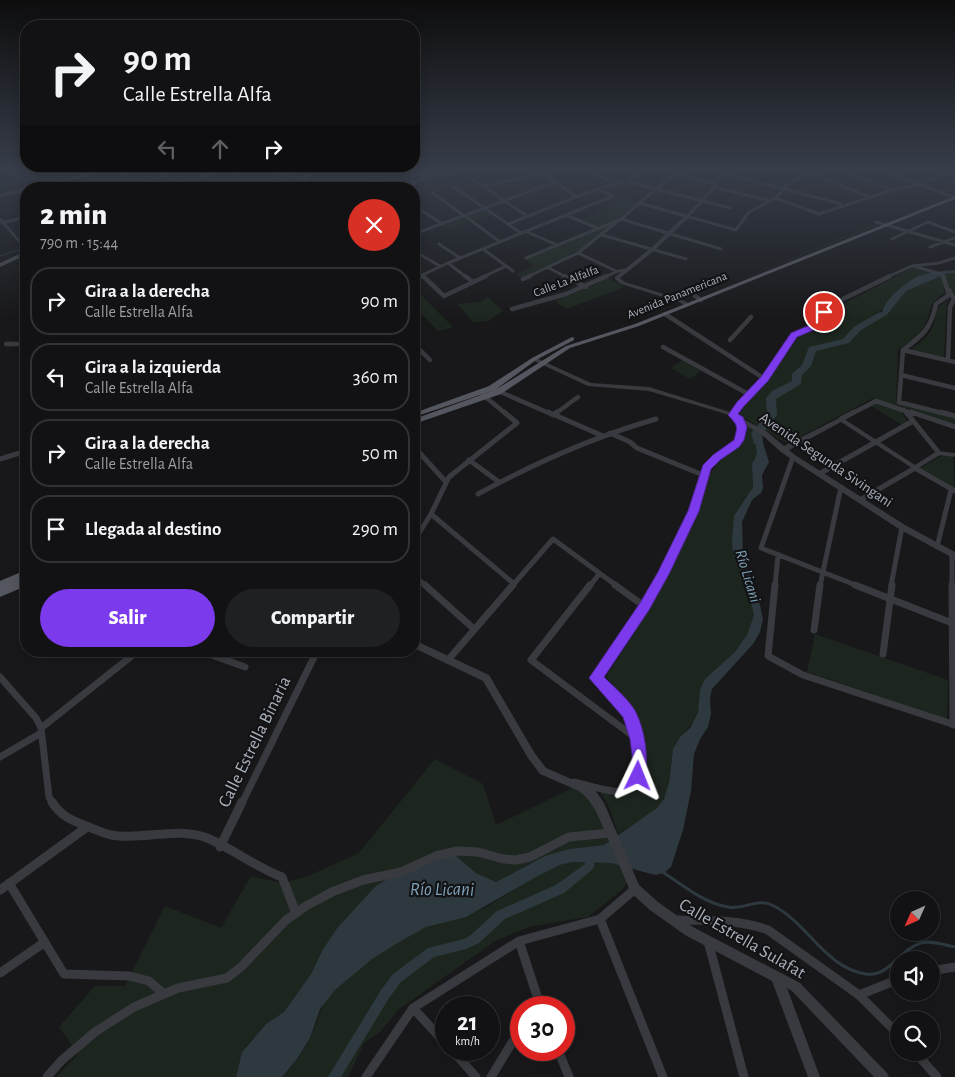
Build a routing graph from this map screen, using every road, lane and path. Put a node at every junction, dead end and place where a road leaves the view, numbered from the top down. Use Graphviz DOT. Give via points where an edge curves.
graph roads {
  1 [pos="434,218"];
  2 [pos="458,218"];
  3 [pos="467,218"];
  4 [pos="500,218"];
  5 [pos="522,218"];
  6 [pos="558,218"];
  7 [pos="574,218"];
  8 [pos="685,218"];
  9 [pos="692,218"];
  10 [pos="745,218"];
  11 [pos="887,218"];
  12 [pos="898,218"];
  13 [pos="0,219"];
  14 [pos="20,219"];
  15 [pos="621,219"];
  16 [pos="876,222"];
  17 [pos="2,224"];
  18 [pos="443,224"];
  19 [pos="508,224"];
  20 [pos="882,225"];
  21 [pos="597,228"];
  22 [pos="420,232"];
  23 [pos="523,232"];
  24 [pos="669,232"];
  25 [pos="907,232"];
  26 [pos="955,232"];
  27 [pos="602,235"];
  28 [pos="955,238"];
  29 [pos="892,239"];
  30 [pos="20,242"];
  31 [pos="500,242"];
  32 [pos="944,242"];
  33 [pos="439,244"];
  34 [pos="557,245"];
  35 [pos="955,245"];
  36 [pos="930,247"];
  37 [pos="483,248"];
  38 [pos="721,248"];
  39 [pos="653,249"];
  40 [pos="578,253"];
  41 [pos="420,254"];
  42 [pos="20,256"];
  43 [pos="460,258"];
  44 [pos="526,258"];
  45 [pos="955,258"];
  46 [pos="686,259"];
  47 [pos="448,263"];
  48 [pos="0,265"];
  49 [pos="440,266"];
  50 [pos="506,266"];
  51 [pos="912,266"];
  52 [pos="549,268"];
  53 [pos="625,270"];
  54 [pos="616,271"];
  55 [pos="513,272"];
  56 [pos="421,276"];
  57 [pos="522,279"];
  58 [pos="473,282"];
  59 [pos="586,287"];
  60 [pos="948,288"];
  61 [pos="695,296"];
  62 [pos="701,300"];
  63 [pos="684,303"];
  64 [pos="512,309"];
  65 [pos="665,314"];
  66 [pos="952,315"];
  67 [pos="752,317"];
  68 [pos="949,337"];
  69 [pos="955,338"];
  70 [pos="730,340"];
  71 [pos="6,344"];
  72 [pos="20,344"];
  73 [pos="663,347"];
  74 [pos="420,350"];
  75 [pos="904,350"];
  76 [pos="534,359"];
  77 [pos="430,360"];
  78 [pos="948,360"];
  79 [pos="542,362"];
  80 [pos="955,362"];
  81 [pos="901,375"];
  82 [pos="765,379"];
  83 [pos="955,388"];
  84 [pos="495,390"];
  85 [pos="483,395"];
  86 [pos="750,395"];
  87 [pos="578,397"];
  88 [pos="903,409"];
  89 [pos="420,414"];
  90 [pos="553,415"];
  91 [pos="955,416"];
  92 [pos="736,417"];
  93 [pos="656,419"];
  94 [pos="841,419"];
  95 [pos="420,420"];
  96 [pos="913,422"];
  97 [pos="955,427"];
  98 [pos="610,433"];
  99 [pos="603,436"];
  100 [pos="877,443"];
  101 [pos="782,450"];
  102 [pos="20,453"];
  103 [pos="420,453"];
  104 [pos="939,453"];
  105 [pos="955,455"];
  106 [pos="793,458"];
  107 [pos="0,459"];
  108 [pos="469,460"];
  109 [pos="915,468"];
  110 [pos="819,474"];
  111 [pos="703,475"];
  112 [pos="446,482"];
  113 [pos="499,482"];
  114 [pos="841,487"];
  115 [pos="953,491"];
  116 [pos="478,494"];
  117 [pos="860,500"];
  118 [pos="431,514"];
  119 [pos="902,527"];
  120 [pos="420,531"];
  121 [pos="937,547"];
  122 [pos="778,555"];
  123 [pos="954,555"];
  124 [pos="822,572"];
  125 [pos="599,574"];
  126 [pos="20,576"];
  127 [pos="420,580"];
  128 [pos="513,583"];
  129 [pos="0,584"];
  130 [pos="20,585"];
  131 [pos="0,593"];
  132 [pos="889,599"];
  133 [pos="644,606"];
  134 [pos="952,623"];
  135 [pos="474,629"];
  136 [pos="814,630"];
  137 [pos="420,647"];
  138 [pos="883,654"];
  139 [pos="131,657"];
  140 [pos="214,657"];
  141 [pos="313,657"];
  142 [pos="448,660"];
  143 [pos="245,667"];
  144 [pos="0,677"];
  145 [pos="954,725"];
  146 [pos="41,730"];
  147 [pos="637,739"];
  148 [pos="0,757"];
  149 [pos="567,781"];
  150 [pos="87,827"];
  151 [pos="611,835"];
  152 [pos="220,847"];
  153 [pos="10,883"];
  154 [pos="636,889"];
  155 [pos="0,890"];
  156 [pos="296,913"];
  157 [pos="600,919"];
  158 [pos="671,920"];
  159 [pos="708,940"];
  160 [pos="520,941"];
  161 [pos="45,942"];
  162 [pos="955,967"];
  163 [pos="940,970"];
  164 [pos="0,973"];
  165 [pos="776,976"];
  166 [pos="890,982"];
  167 [pos="163,993"];
  168 [pos="859,994"];
  169 [pos="535,996"];
  170 [pos="413,1008"];
  171 [pos="890,1026"];
  172 [pos="435,1032"];
  173 [pos="510,1046"];
  174 [pos="462,1061"];
  175 [pos="562,1061"];
  176 [pos="923,1061"];
  177 [pos="46,1077"];
  178 [pos="366,1077"];
  179 [pos="476,1077"];
  180 [pos="491,1077"];
  181 [pos="569,1077"];
  182 [pos="663,1077"];
  183 [pos="744,1077"];
  184 [pos="814,1077"];
  185 [pos="883,1077"];
  186 [pos="937,1077"];
  1 -- 18 [label="street"];
  2 -- 18 [label="street"];
  3 -- 31 [label="street"];
  4 -- 19 [label="street"];
  5 -- 19 [label="street"];
  6 -- 23 [label="street"];
  7 -- 21 [label="street"];
  8 -- 24 [label="street, Calle La Alfalfa"];
  9 -- 10 [label="street" via="736,230"];
  11 -- 16 [label="main road, Avenida Panamericana"];
  12 -- 20 [label="main road, Avenida Panamericana"];
  13 -- 17 [label="street"];
  14 -- 17 [label="street"];
  15 -- 21 [label="street"];
  15 -- 24 [label="street"];
  15 -- 27 [label="street"];
  16 -- 20 [label="street"];
  16 -- 61 [label="main road, Avenida Panamericana"];
  17 -- 30 [label="street"];
  18 -- 22 [label="street"];
  19 -- 23 [label="street"];
  20 -- 25 [label="street"];
  20 -- 62 [label="main road, Avenida Panamericana"];
  21 -- 34 [label="street"];
  23 -- 31 [label="street"];
  23 -- 34 [label="street"];
  24 -- 38 [label="street"];
  24 -- 39 [label="street, Calle La Alfalfa"];
  25 -- 26 [label="street" via="928,222"];
  25 -- 29 [label="street"];
  25 -- 32 [label="street"];
  27 -- 39 [label="street"];
  27 -- 40 [label="street"];
  28 -- 32 [label="street"];
  31 -- 37 [label="street"];
  32 -- 35 [label="street"];
  32 -- 36 [label="street"];
  33 -- 43 [label="street"];
  34 -- 44 [label="street"];
  37 -- 43 [label="street"];
  37 -- 50 [label="street"];
  39 -- 46 [label="street"];
  39 -- 53 [label="street, Calle La Alfalfa"];
  40 -- 52 [label="street"];
  40 -- 54 [label="street"];
  41 -- 49 [label="street"];
  42 -- 48 [label="main road"];
  43 -- 47 [label="street"];
  45 -- 51 [label="street"];
  47 -- 49 [label="street"];
  47 -- 58 [label="street"];
  49 -- 56 [label="street"];
  50 -- 55 [label="street"];
  50 -- 58 [label="street"];
  51 -- 60 [label="street" via="941,274"];
  51 -- 82 [label="street" via="839,301 824,312 813,327 794,335"];
  52 -- 57 [label="street"];
  52 -- 59 [label="street"];
  53 -- 54 [label="street, Calle La Alfalfa"];
  53 -- 63 [label="street, Calle La Alfalfa" via="617,280"];
  54 -- 59 [label="street, Calle La Alfalfa"];
  56 -- 58 [label="street" via="444,296"];
  59 -- 64 [label="street, Calle La Alfalfa" via="552,300"];
  60 -- 66 [label="street" via="954,299 950,307"];
  60 -- 75 [label="street" via="949,295 936,304 925,334"];
  61 -- 62 [label="street"];
  61 -- 63 [label="main road, Avenida Panamericana"];
  62 -- 63 [label="main road, Avenida Panamericana"];
  63 -- 65 [label="main road, Avenida Panamericana"];
  63 -- 76 [label="main road, Avenida Panamericana" via="567,340"];
  65 -- 79 [label="main road, Avenida Panamericana" via="580,342"];
  65 -- 82 [label="street"];
  66 -- 68 [label="street"];
  67 -- 70 [label="street"];
  68 -- 69 [label="street"];
  68 -- 78 [label="street"];
  71 -- 72 [label="street"];
  73 -- 86 [label="street"];
  74 -- 77 [label="street"];
  75 -- 78 [label="street"];
  75 -- 81 [label="street"];
  76 -- 79 [label="street, Avenida Segunda Sivingani"];
  76 -- 84 [label="main road, Avenida Panamericana"];
  78 -- 80 [label="street"];
  79 -- 84 [label="main road, Avenida Panamericana"];
  79 -- 92 [label="street, Avenida Segunda Sivingani" via="590,385 649,390 717,408"];
  81 -- 83 [label="street"];
  81 -- 91 [label="street" via="899,402"];
  82 -- 86 [label="street"];
  84 -- 85 [label="main road, Avenida Panamericana"];
  84 -- 90 [label="street"];
  85 -- 89 [label="main road, Avenida Panamericana"];
  85 -- 95 [label="main road, Avenida Panamericana"];
  85 -- 108 [label="street" via="517,423"];
  86 -- 92 [label="street" via="740,404"];
  87 -- 90 [label="street"];
  88 -- 94 [label="street" via="876,401"];
  88 -- 96 [label="street"];
  88 -- 97 [label="street"];
  90 -- 99 [label="street"];
  92 -- 101 [label="street, Avenida Segunda Sivingani" via="764,433"];
  92 -- 111 [label="street" via="742,433 739,440 712,462"];
  93 -- 98 [label="street"];
  94 -- 100 [label="street"];
  94 -- 101 [label="street"];
  96 -- 100 [label="street"];
  96 -- 104 [label="street"];
  98 -- 99 [label="street"];
  98 -- 111 [label="street" via="637,448"];
  99 -- 113 [label="street"];
  100 -- 109 [label="street"];
  100 -- 110 [label="street"];
  101 -- 106 [label="street, Avenida Segunda Sivingani"];
  102 -- 107 [label="street"];
  103 -- 112 [label="street"];
  104 -- 105 [label="street"];
  104 -- 109 [label="street"];
  106 -- 110 [label="street, Avenida Segunda Sivingani"];
  106 -- 122 [label="street" via="761,548"];
  108 -- 112 [label="street"];
  108 -- 113 [label="street"];
  109 -- 115 [label="street"];
  109 -- 117 [label="street"];
  110 -- 114 [label="street, Avenida Segunda Sivingani"];
  111 -- 133 [label="street" via="693,511"];
  112 -- 118 [label="street"];
  113 -- 116 [label="street"];
  114 -- 117 [label="street, Avenida Segunda Sivingani"];
  114 -- 124 [label="street"];
  115 -- 121 [label="street"];
  117 -- 119 [label="street, Avenida Segunda Sivingani"];
  118 -- 120 [label="street"];
  118 -- 128 [label="street"];
  119 -- 121 [label="street, Avenida Segunda Sivingani"];
  119 -- 132 [label="street"];
  121 -- 123 [label="street, Avenida Segunda Sivingani"];
  122 -- 124 [label="street"];
  122 -- 145 [label="street" via="768,656 803,675"];
  123 -- 134 [label="street"];
  124 -- 132 [label="street"];
  124 -- 136 [label="street"];
  125 -- 128 [label="street" via="553,540"];
  125 -- 133 [label="street"];
  125 -- 147 [label="street" via="531,660"];
  126 -- 129 [label="main road"];
  127 -- 135 [label="street"];
  128 -- 135 [label="street"];
  130 -- 131 [label="main road"];
  132 -- 134 [label="street"];
  132 -- 138 [label="street"];
  133 -- 147 [label="street" via="596,678 629,713"];
  134 -- 145 [label="street"];
  135 -- 142 [label="street"];
  137 -- 142 [label="street, Calle Estrella Sulafat"];
  139 -- 146 [label="street"];
  140 -- 143 [label="street"];
  141 -- 152 [label="street, Calle Estrella Binaria"];
  142 -- 149 [label="street, Calle Estrella Sulafat" via="486,678 538,765 549,775"];
  144 -- 146 [label="street" via="36,718"];
  146 -- 148 [label="street"];
  146 -- 150 [label="street" via="49,797 59,814"];
  147 -- 149 [label="street" via="641,763 638,776 627,791"];
  149 -- 151 [label="street, Calle Estrella Sulafat" via="591,794"];
  150 -- 152 [label="street" via="111,835 184,833 207,838"];
  150 -- 153 [label="street"];
  151 -- 154 [label="street, Calle Estrella Sulafat"];
  151 -- 156 [label="street" via="568,837 530,857 516,860 478,852 443,854 401,872 332,892"];
  152 -- 156 [label="street" via="282,877"];
  153 -- 155 [label="street"];
  153 -- 161 [label="street"];
  154 -- 157 [label="street"];
  154 -- 158 [label="street, Calle Estrella Sulafat"];
  156 -- 167 [label="street" via="227,978"];
  157 -- 160 [label="street"];
  157 -- 182 [label="street"];
  158 -- 159 [label="street, Calle Estrella Sulafat"];
  158 -- 168 [label="street" via="753,924 768,930"];
  159 -- 165 [label="street, Calle Estrella Sulafat"];
  159 -- 183 [label="street"];
  160 -- 169 [label="street"];
  160 -- 170 [label="street"];
  161 -- 164 [label="street"];
  161 -- 167 [label="street" via="64,974 128,976 149,981"];
  162 -- 163 [label="street"];
  165 -- 184 [label="street"];
  165 -- 185 [label="street, Calle Estrella Sulafat" via="809,999"];
  166 -- 168 [label="street"];
  167 -- 177 [label="street" via="95,1032"];
  168 -- 171 [label="street"];
  170 -- 172 [label="street"];
  170 -- 178 [label="street"];
  173 -- 180 [label="street"];
  174 -- 179 [label="street"];
  175 -- 181 [label="street"];
  176 -- 186 [label="street"];
}
